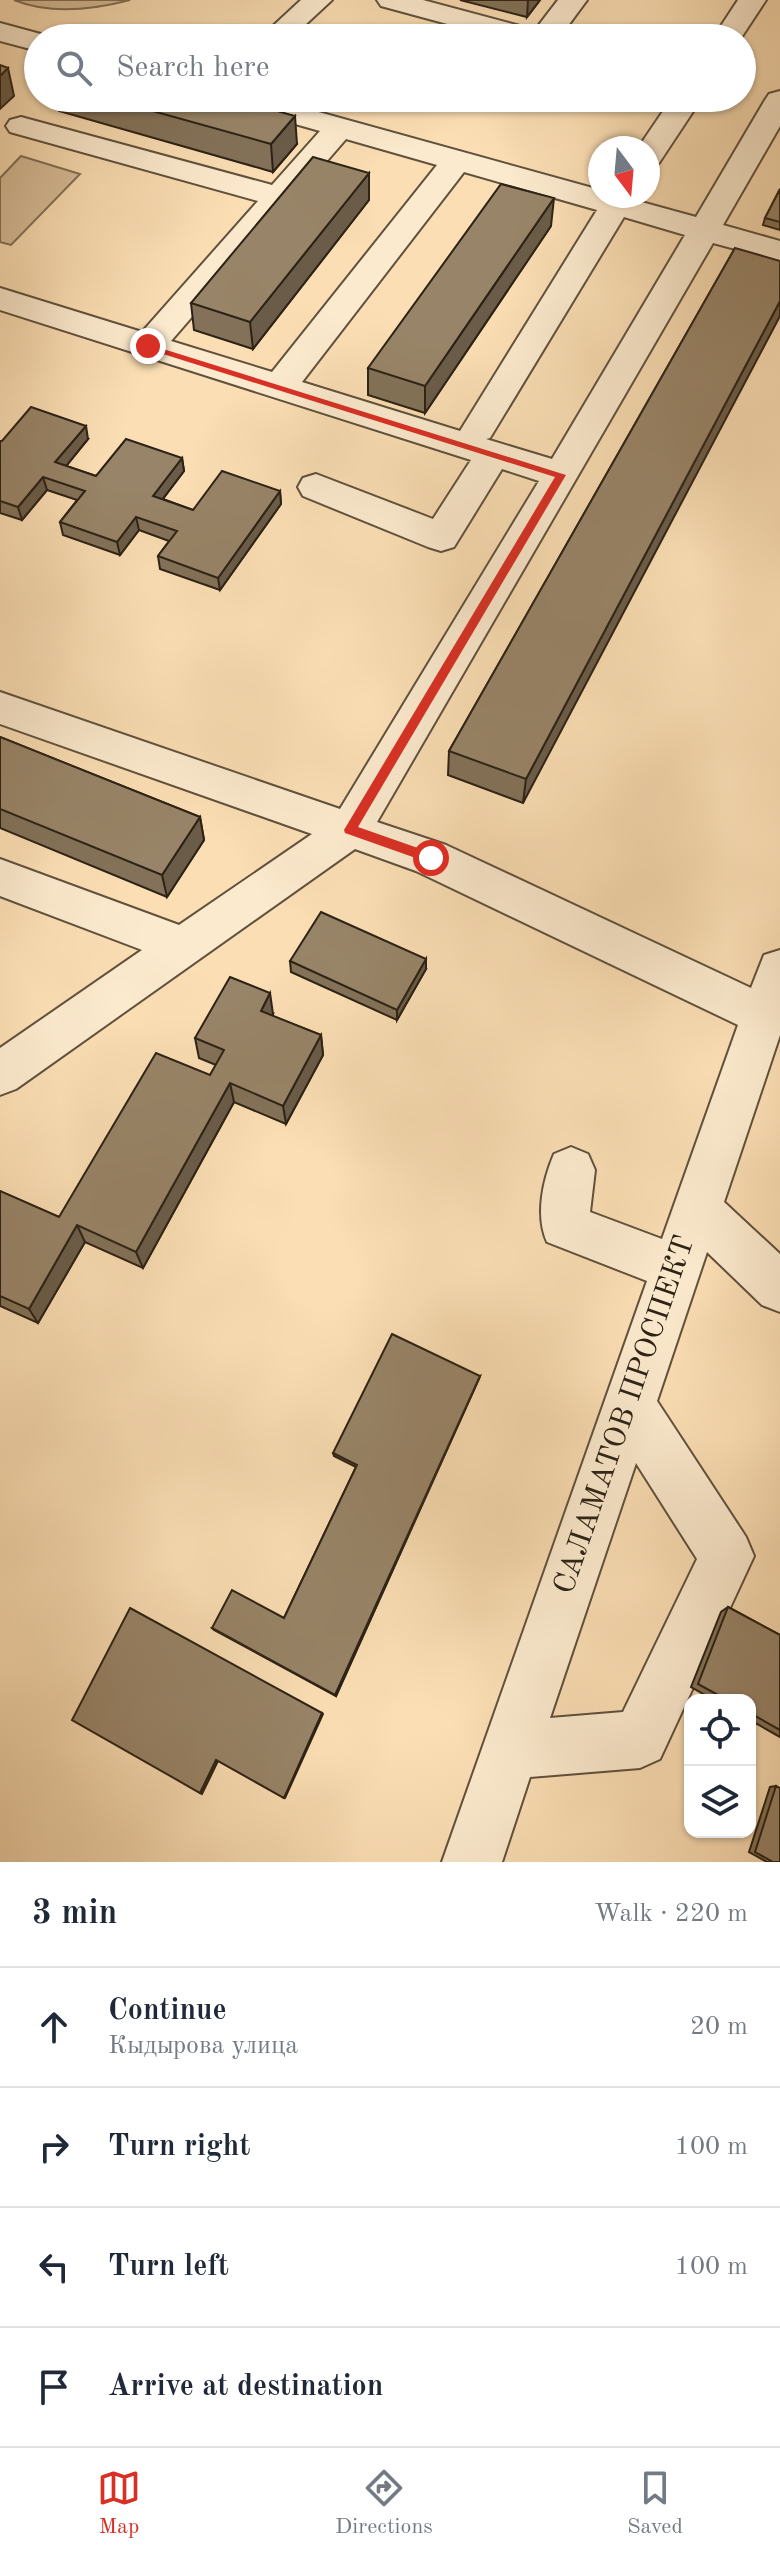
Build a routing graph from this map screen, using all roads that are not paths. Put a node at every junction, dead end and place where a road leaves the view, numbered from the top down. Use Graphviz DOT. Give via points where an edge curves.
graph roads {
  1 [pos="318,0"];
  2 [pos="391,0"];
  3 [pos="573,0"];
  4 [pos="752,0"];
  5 [pos="290,24"];
  6 [pos="480,24"];
  7 [pos="555,24"];
  8 [pos="736,24"];
  9 [pos="0,32"];
  10 [pos="24,38"];
  11 [pos="780,100"];
  12 [pos="286,112"];
  13 [pos="678,112"];
  14 [pos="20,127"];
  15 [pos="340,127"];
  16 [pos="660,138"];
  17 [pos="457,160"];
  18 [pos="588,193"];
  19 [pos="279,197"];
  20 [pos="614,208"];
  21 [pos="641,208"];
  22 [pos="703,230"];
  23 [pos="780,251"];
  24 [pos="0,299"];
  25 [pos="148,346"];
  26 [pos="279,387"];
  27 [pos="485,441"];
  28 [pos="561,475"];
  29 [pos="316,487"];
  30 [pos="0,708"];
  31 [pos="350,830"];
  32 [pos="0,877"];
  33 [pos="183,946"];
  34 [pos="771,992"];
  35 [pos="0,1074"];
  36 [pos="571,1170"];
  37 [pos="696,1208"];
  38 [pos="675,1268"];
  39 [pos="780,1288"];
  40 [pos="629,1404"];
  41 [pos="510,1750"];
  42 [pos="472,1862"];
  1 -- 5 [label="street"];
  2 -- 6 [label="street"];
  3 -- 7 [label="street"];
  4 -- 8 [label="street"];
  9 -- 10 [label="street"];
  11 -- 22 [label="street"];
  12 -- 15 [label="street"];
  13 -- 16 [label="street"];
  14 -- 19 [label="street"];
  15 -- 17 [label="street"];
  15 -- 19 [label="street"];
  17 -- 18 [label="street"];
  17 -- 26 [label="street"];
  19 -- 25 [label="street"];
  20 -- 27 [label="street"];
  21 -- 22 [label="street"];
  22 -- 23 [label="street"];
  22 -- 28 [label="street"];
  24 -- 25 [label="street"];
  25 -- 26 [label="street"];
  26 -- 27 [label="street"];
  27 -- 28 [label="street"];
  27 -- 29 [label="street" via="441,537"];
  28 -- 31 [label="street"];
  30 -- 31 [label="street"];
  31 -- 33 [label="street"];
  31 -- 34 [label="street"];
  32 -- 33 [label="street"];
  33 -- 35 [label="street"];
  34 -- 37 [label="street, САЛАМАТОВ ПРОСПЕКТ"];
  36 -- 38 [label="street" via="564,1225"];
  37 -- 38 [label="street, САЛАМАТОВ ПРОСПЕКТ"];
  37 -- 39 [label="street"];
  38 -- 40 [label="street, САЛАМАТОВ ПРОСПЕКТ"];
  40 -- 41 [label="street, САЛАМАТОВ ПРОСПЕКТ"];
  40 -- 41 [label="street" via="727,1556 640,1739"];
  41 -- 42 [label="street, САЛАМАТОВ ПРОСПЕКТ"];
}
